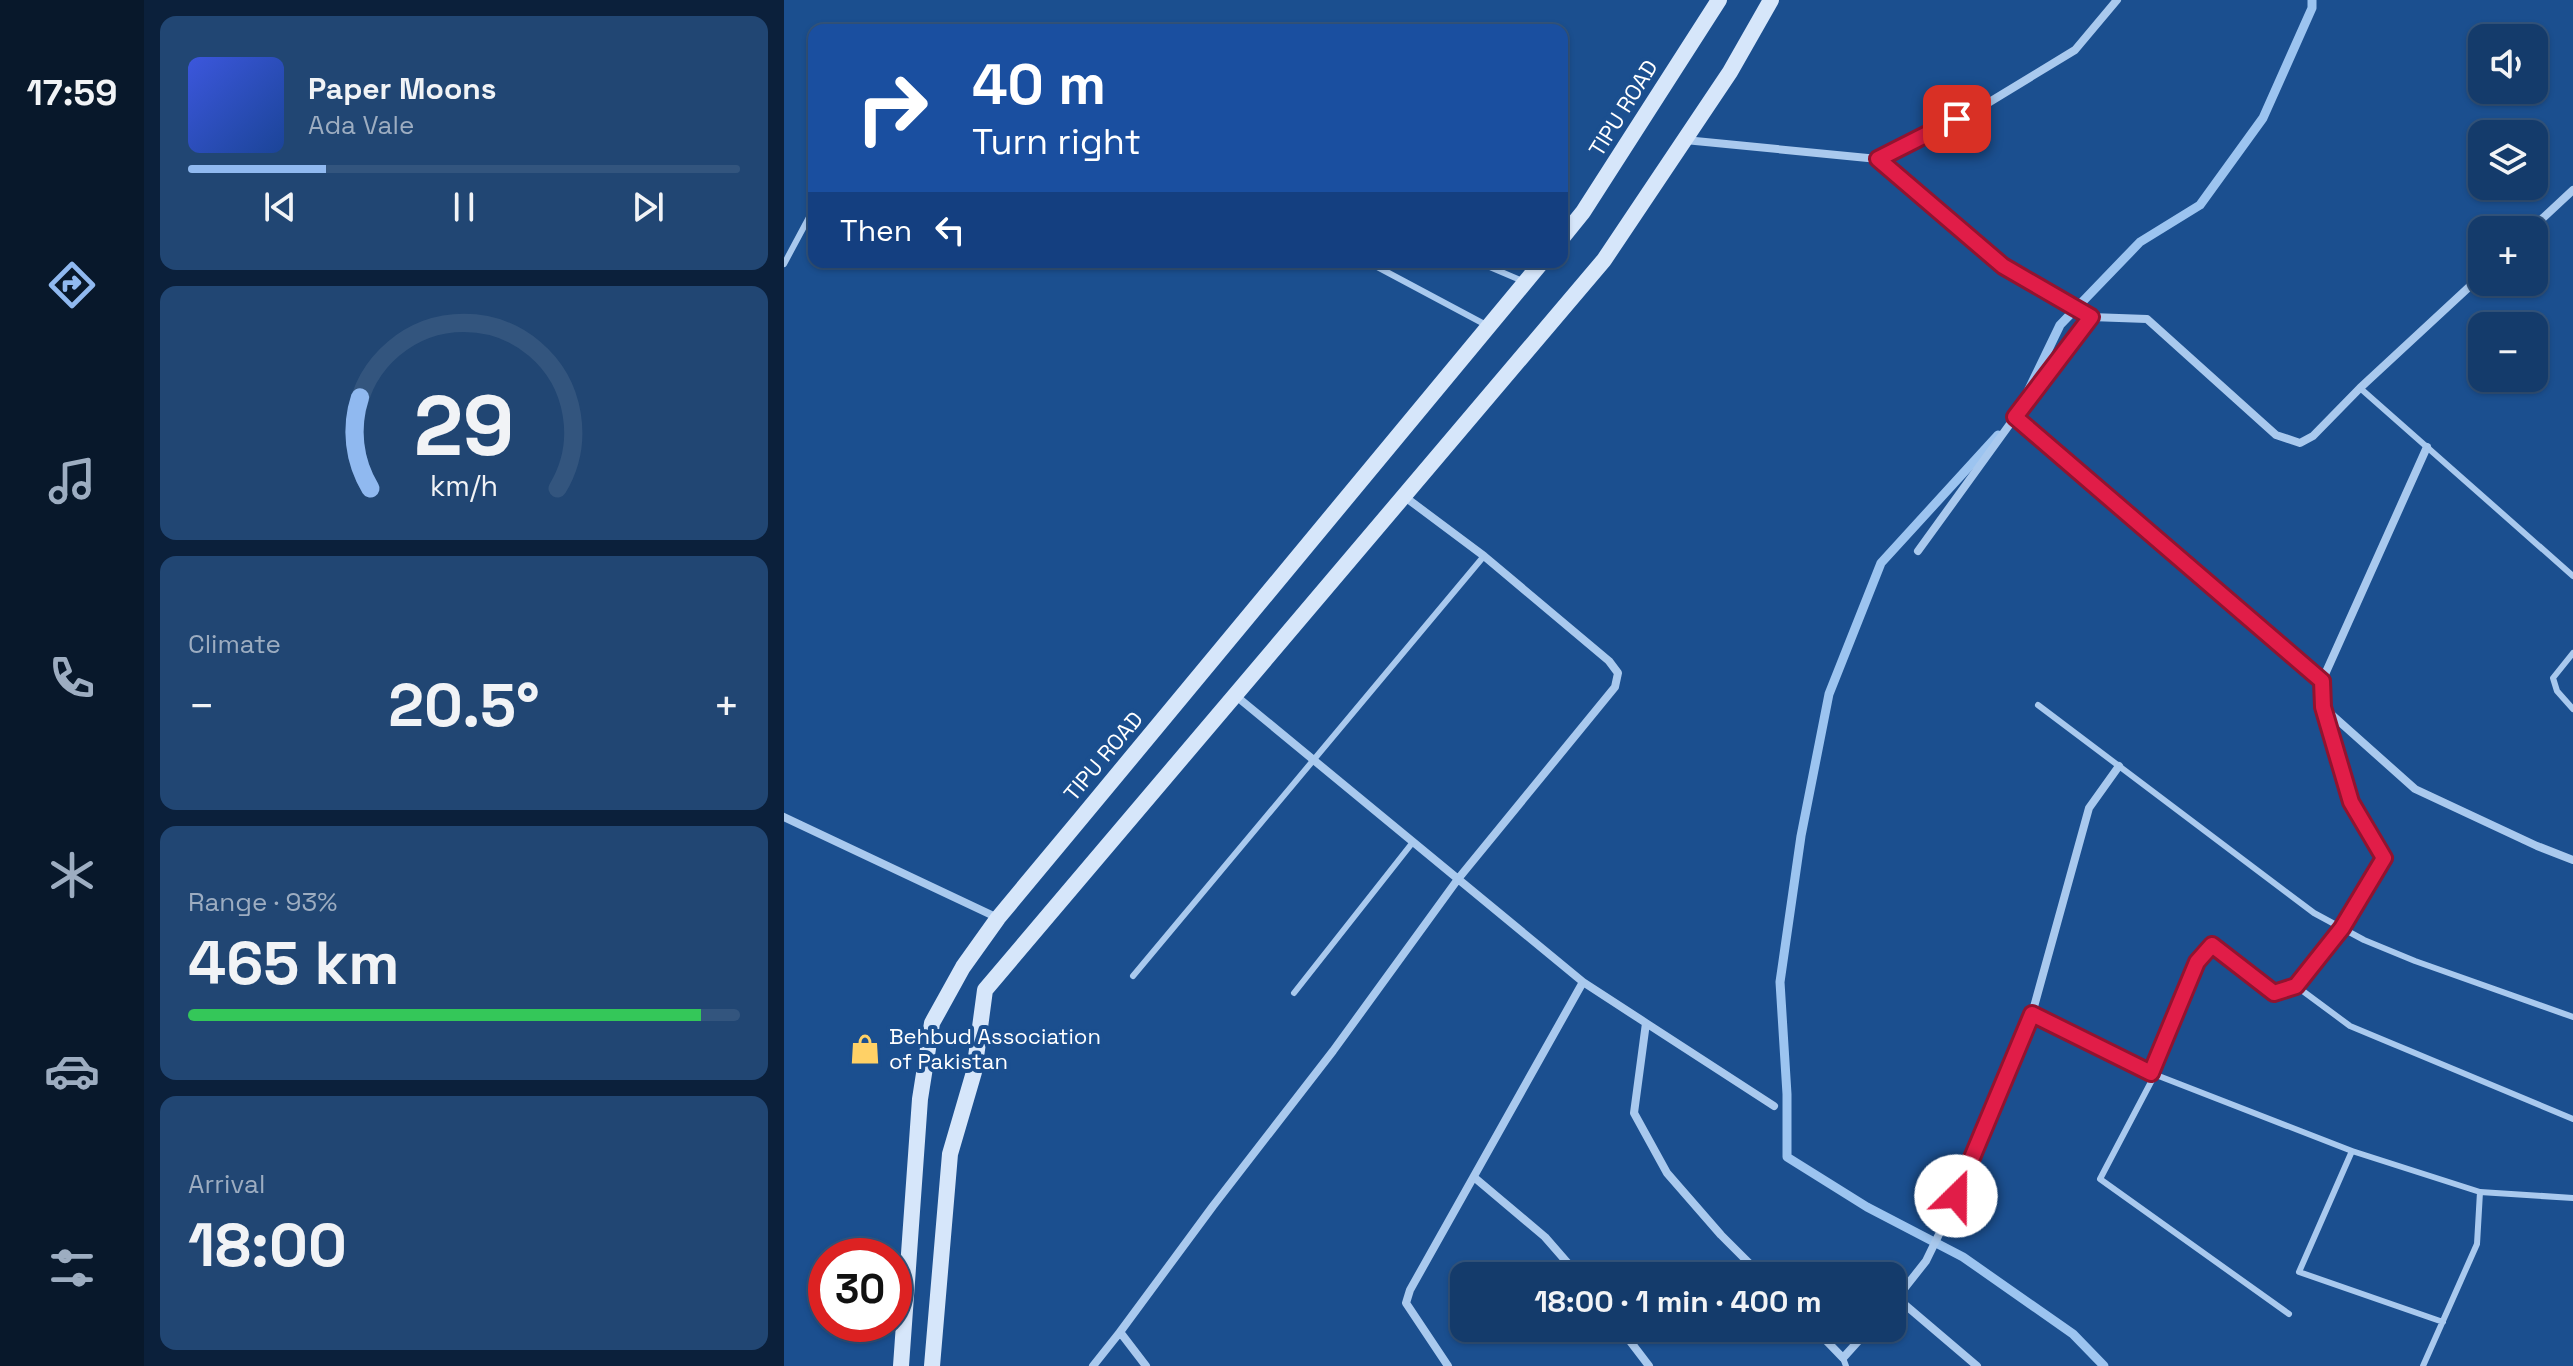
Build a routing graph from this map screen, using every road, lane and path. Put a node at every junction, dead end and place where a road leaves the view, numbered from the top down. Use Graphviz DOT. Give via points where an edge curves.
graph roads {
  1 [pos="1719,0"];
  2 [pos="1771,0"];
  3 [pos="2117,0"];
  4 [pos="1685,140"];
  5 [pos="1878,159"];
  6 [pos="2573,190"];
  7 [pos="2545,216"];
  8 [pos="808,219"];
  9 [pos="1568,231"];
  10 [pos="784,264"];
  11 [pos="1379,268"];
  12 [pos="1492,268"];
  13 [pos="1537,268"];
  14 [pos="1525,282"];
  15 [pos="2468,288"];
  16 [pos="2091,317"];
  17 [pos="1488,326"];
  18 [pos="2360,388"];
  19 [pos="2015,417"];
  20 [pos="2427,447"];
  21 [pos="1405,497"];
  22 [pos="1918,551"];
  23 [pos="1484,556"];
  24 [pos="2573,576"];
  25 [pos="2573,653"];
  26 [pos="2322,681"];
  27 [pos="1236,696"];
  28 [pos="2038,705"];
  29 [pos="2323,707"];
  30 [pos="2573,709"];
  31 [pos="1313,760"];
  32 [pos="2119,766"];
  33 [pos="784,817"];
  34 [pos="1413,842"];
  35 [pos="2573,860"];
  36 [pos="1458,879"];
  37 [pos="998,918"];
  38 [pos="2342,928"];
  39 [pos="1133,976"];
  40 [pos="1583,982"];
  41 [pos="2296,986"];
  42 [pos="1294,993"];
  43 [pos="2032,1014"];
  44 [pos="2573,1017"];
  45 [pos="1646,1023"];
  46 [pos="2151,1073"];
  47 [pos="1774,1106"];
  48 [pos="2573,1119"];
  49 [pos="2352,1151"];
  50 [pos="1475,1178"];
  51 [pos="2480,1192"];
  52 [pos="2573,1198"];
  53 [pos="1567,1262"];
  54 [pos="1748,1262"];
  55 [pos="1906,1287"];
  56 [pos="1906,1310"];
  57 [pos="2289,1314"];
  58 [pos="2443,1322"];
  59 [pos="1120,1332"];
  60 [pos="1631,1342"];
  61 [pos="1827,1342"];
  62 [pos="1860,1342"];
  63 [pos="1845,1362"];
  64 [pos="901,1366"];
  65 [pos="932,1366"];
  66 [pos="1093,1366"];
  67 [pos="1146,1366"];
  68 [pos="1448,1366"];
  69 [pos="1649,1366"];
  70 [pos="1977,1366"];
  71 [pos="2423,1366"];
  1 -- 9 [label="main road, TIPU ROAD"];
  2 -- 4 [label="main road"];
  3 -- 5 [label="street" via="2075,50 1983,106"];
  4 -- 5 [label="street"];
  4 -- 21 [label="main road" via="1604,260"];
  5 -- 16 [label="street" via="2003,266"];
  6 -- 7 [label="street"];
  8 -- 10 [label="lane"];
  11 -- 17 [label="lane"];
  12 -- 14 [label="lane"];
  13 -- 14 [label="main road, TIPU ROAD"];
  14 -- 17 [label="main road, TIPU ROAD"];
  15 -- 18 [label="street"];
  16 -- 18 [label="street" via="2147,319 2276,435 2300,443"];
  16 -- 19 [label="street"];
  17 -- 37 [label="main road, TIPU ROAD"];
  18 -- 20 [label="lane"];
  19 -- 22 [label="street"];
  19 -- 26 [label="street"];
  20 -- 24 [label="lane"];
  20 -- 26 [label="street"];
  21 -- 23 [label="street"];
  21 -- 27 [label="main road"];
  23 -- 31 [label="lane"];
  23 -- 36 [label="street" via="1618,673 1615,687"];
  25 -- 30 [label="lane" via="2553,678"];
  26 -- 29 [label="street"];
  27 -- 31 [label="street"];
  27 -- 65 [label="main road" via="985,990 974,1072 950,1154"];
  28 -- 32 [label="lane"];
  29 -- 35 [label="street" via="2415,789"];
  29 -- 38 [label="lane" via="2351,802 2384,858"];
  31 -- 34 [label="street"];
  31 -- 39 [label="lane"];
  32 -- 38 [label="lane" via="2314,913"];
  32 -- 43 [label="street" via="2089,808"];
  33 -- 37 [label="street"];
  34 -- 36 [label="street"];
  34 -- 42 [label="lane"];
  36 -- 40 [label="street"];
  36 -- 59 [label="street"];
  37 -- 64 [label="main road, TIPU ROAD" via="932,1023 920,1099"];
  38 -- 41 [label="lane"];
  38 -- 44 [label="lane" via="2415,961"];
  40 -- 45 [label="street"];
  40 -- 50 [label="street"];
  41 -- 46 [label="lane" via="2274,993 2212,945 2197,962"];
  41 -- 48 [label="lane" via="2350,1026"];
  43 -- 46 [label="lane"];
  43 -- 55 [label="street" via="1945,1222"];
  45 -- 47 [label="street"];
  45 -- 54 [label="street" via="1634,1113 1667,1173"];
  46 -- 49 [label="lane"];
  46 -- 57 [label="lane" via="2100,1179"];
  49 -- 51 [label="lane"];
  49 -- 58 [label="lane" via="2299,1272"];
  50 -- 53 [label="street"];
  50 -- 68 [label="street" via="1406,1303"];
  51 -- 52 [label="lane"];
  51 -- 58 [label="lane" via="2477,1244"];
  56 -- 70 [label="street"];
  58 -- 71 [label="lane"];
  59 -- 66 [label="street"];
  59 -- 67 [label="street"];
  60 -- 69 [label="street"];
  61 -- 63 [label="street"];
  62 -- 63 [label="street"];
}
